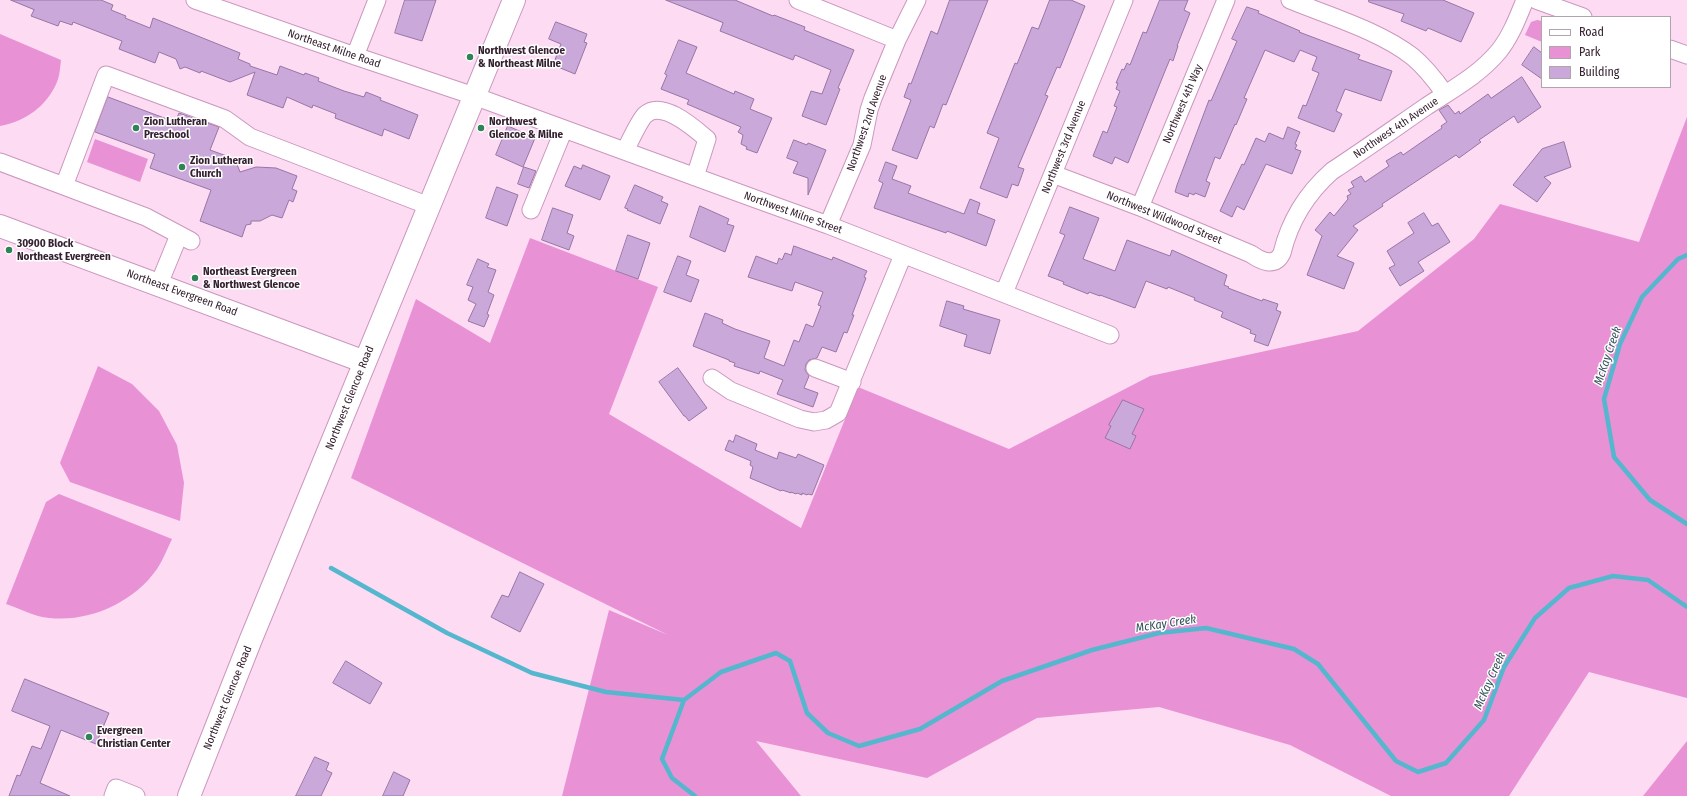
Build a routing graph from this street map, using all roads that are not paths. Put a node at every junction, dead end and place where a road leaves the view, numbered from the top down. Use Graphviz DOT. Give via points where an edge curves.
graph roads {
  1 [pos="195,0"];
  2 [pos="377,0"];
  3 [pos="514,0"];
  4 [pos="798,0"];
  5 [pos="917,0"];
  6 [pos="1124,0"];
  7 [pos="1226,0"];
  8 [pos="1290,0"];
  9 [pos="1526,0"];
  10 [pos="1536,0"];
  11 [pos="1580,16"];
  12 [pos="897,40"];
  13 [pos="1671,49"];
  14 [pos="1687,55"];
  15 [pos="355,56"];
  16 [pos="1445,94"];
  17 [pos="474,96"];
  18 [pos="564,129"];
  19 [pos="625,151"];
  20 [pos="0,162"];
  21 [pos="1054,174"];
  22 [pos="695,177"];
  23 [pos="64,186"];
  24 [pos="430,206"];
  25 [pos="1140,207"];
  26 [pos="531,210"];
  27 [pos="0,226"];
  28 [pos="828,226"];
  29 [pos="903,255"];
  30 [pos="1275,262"];
  31 [pos="159,284"];
  32 [pos="1004,293"];
  33 [pos="1110,335"];
  34 [pos="364,362"];
  35 [pos="815,368"];
  36 [pos="712,378"];
  37 [pos="852,382"];
  38 [pos="113,796"];
  39 [pos="136,796"];
  40 [pos="189,796"];
  1 -- 15 [label="street, Northeast Milne Road"];
  2 -- 15 [label="street"];
  3 -- 17 [label="main road, Northwest Glencoe Road"];
  4 -- 12 [label="street"];
  5 -- 12 [label="street, Northwest 2nd Avenue"];
  6 -- 21 [label="street, Northwest 3rd Avenue"];
  7 -- 25 [label="street, Northwest 4th Way"];
  8 -- 16 [label="street" via="1394,44 1413,57"];
  9 -- 16 [label="street, Northwest 4th Avenue" via="1500,50 1466,82"];
  10 -- 11 [label="street"];
  12 -- 28 [label="street, Northwest 2nd Avenue" via="873,98 862,145"];
  13 -- 14 [label="street"];
  15 -- 17 [label="street, Northeast Milne Road"];
  16 -- 30 [label="street, Northwest 4th Avenue" via="1318,183 1297,212 1282,253"];
  17 -- 18 [label="street, Northwest Milne Street"];
  17 -- 24 [label="main road, Northwest Glencoe Road"];
  18 -- 19 [label="street, Northwest Milne Street"];
  18 -- 26 [label="street"];
  19 -- 22 [label="street, Northwest Milne Street"];
  19 -- 22 [label="street" via="644,116 653,111 667,112 685,121 707,139"];
  20 -- 23 [label="street"];
  21 -- 25 [label="street, Northwest Wildwood Street"];
  21 -- 32 [label="street, Northwest 3rd Avenue"];
  22 -- 28 [label="street, Northwest Milne Street"];
  23 -- 24 [label="street" via="106,75 225,119 250,137"];
  23 -- 31 [label="street" via="146,217 185,238"];
  24 -- 34 [label="main road, Northwest Glencoe Road"];
  25 -- 30 [label="street, Northwest Wildwood Street" via="1262,261"];
  27 -- 31 [label="main road, Northeast Evergreen Road"];
  28 -- 29 [label="street, Northwest Milne Street"];
  29 -- 32 [label="street, Northwest Milne Street"];
  29 -- 37 [label="street"];
  31 -- 34 [label="main road, Northeast Evergreen Road"];
  32 -- 33 [label="street, Northwest Milne Street"];
  34 -- 40 [label="main road, Northwest Glencoe Road"];
  35 -- 37 [label="street"];
  36 -- 37 [label="street" via="731,391 800,419 814,422 826,420 838,413"];
  38 -- 39 [label="street" via="116,788"];
}
